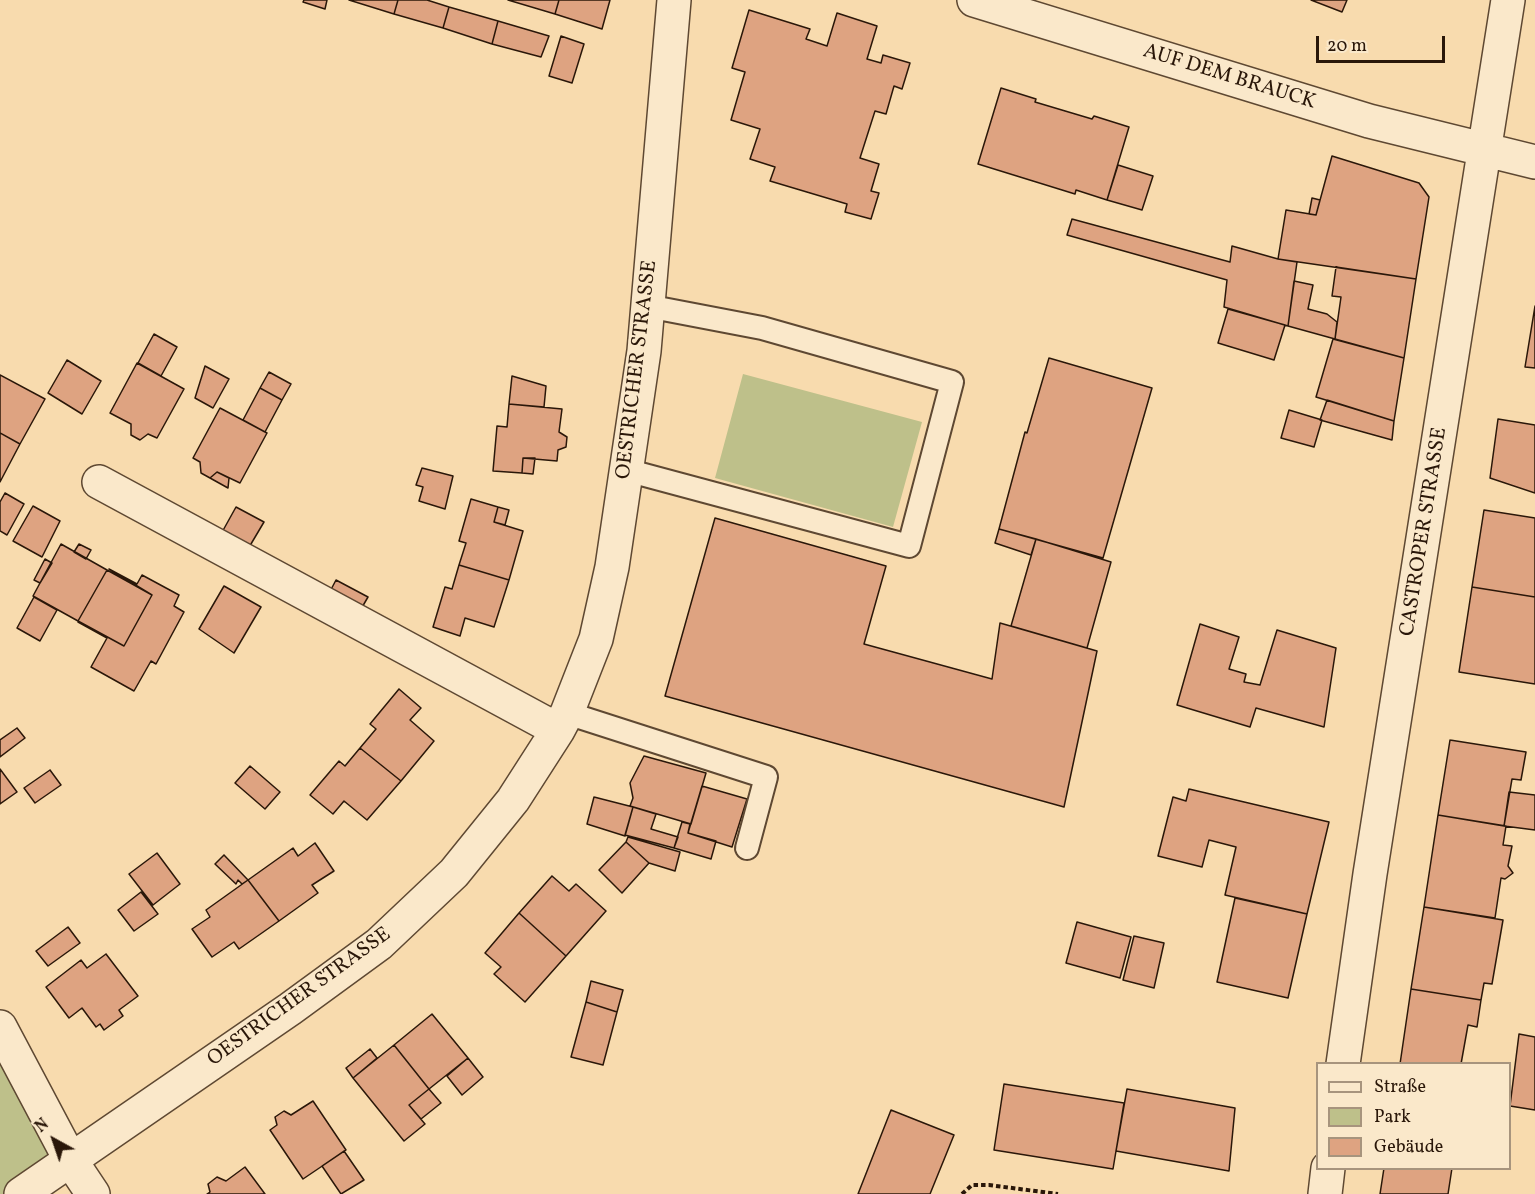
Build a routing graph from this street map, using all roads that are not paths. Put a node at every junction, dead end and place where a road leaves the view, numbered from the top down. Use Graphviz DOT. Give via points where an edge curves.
graph roads {
  1 [pos="674,0"];
  2 [pos="974,0"];
  3 [pos="1508,0"];
  4 [pos="1485,149"];
  5 [pos="1535,162"];
  6 [pos="647,306"];
  7 [pos="626,470"];
  8 [pos="99,482"];
  9 [pos="563,721"];
  10 [pos="747,848"];
  11 [pos="0,1027"];
  12 [pos="1343,1062"];
  13 [pos="72,1161"];
  14 [pos="1329,1170"];
  15 [pos="21,1194"];
  16 [pos="93,1194"];
  17 [pos="1325,1194"];
  1 -- 6 [label="street, OESTRICHER STRASSE"];
  2 -- 4 [label="street, AUF DEM BRAUCK" via="1369,121"];
  3 -- 4 [label="street, CASTROPER STRASSE"];
  4 -- 5 [label="street, AUF DEM BRAUCK"];
  4 -- 12 [label="street, CASTROPER STRASSE"];
  6 -- 7 [label="street, OESTRICHER STRASSE"];
  6 -- 7 [label="lane" via="762,328 952,382 909,546"];
  7 -- 9 [label="street, OESTRICHER STRASSE" via="612,567 596,639"];
  8 -- 9 [label="street"];
  9 -- 10 [label="lane" via="766,777"];
  9 -- 13 [label="street, OESTRICHER STRASSE" via="513,800 454,873 379,944"];
  11 -- 13 [label="street"];
  13 -- 15 [label="street, OESTRICHER STRASSE"];
  13 -- 16 [label="street"];
  14 -- 17 [label="street"];
}
